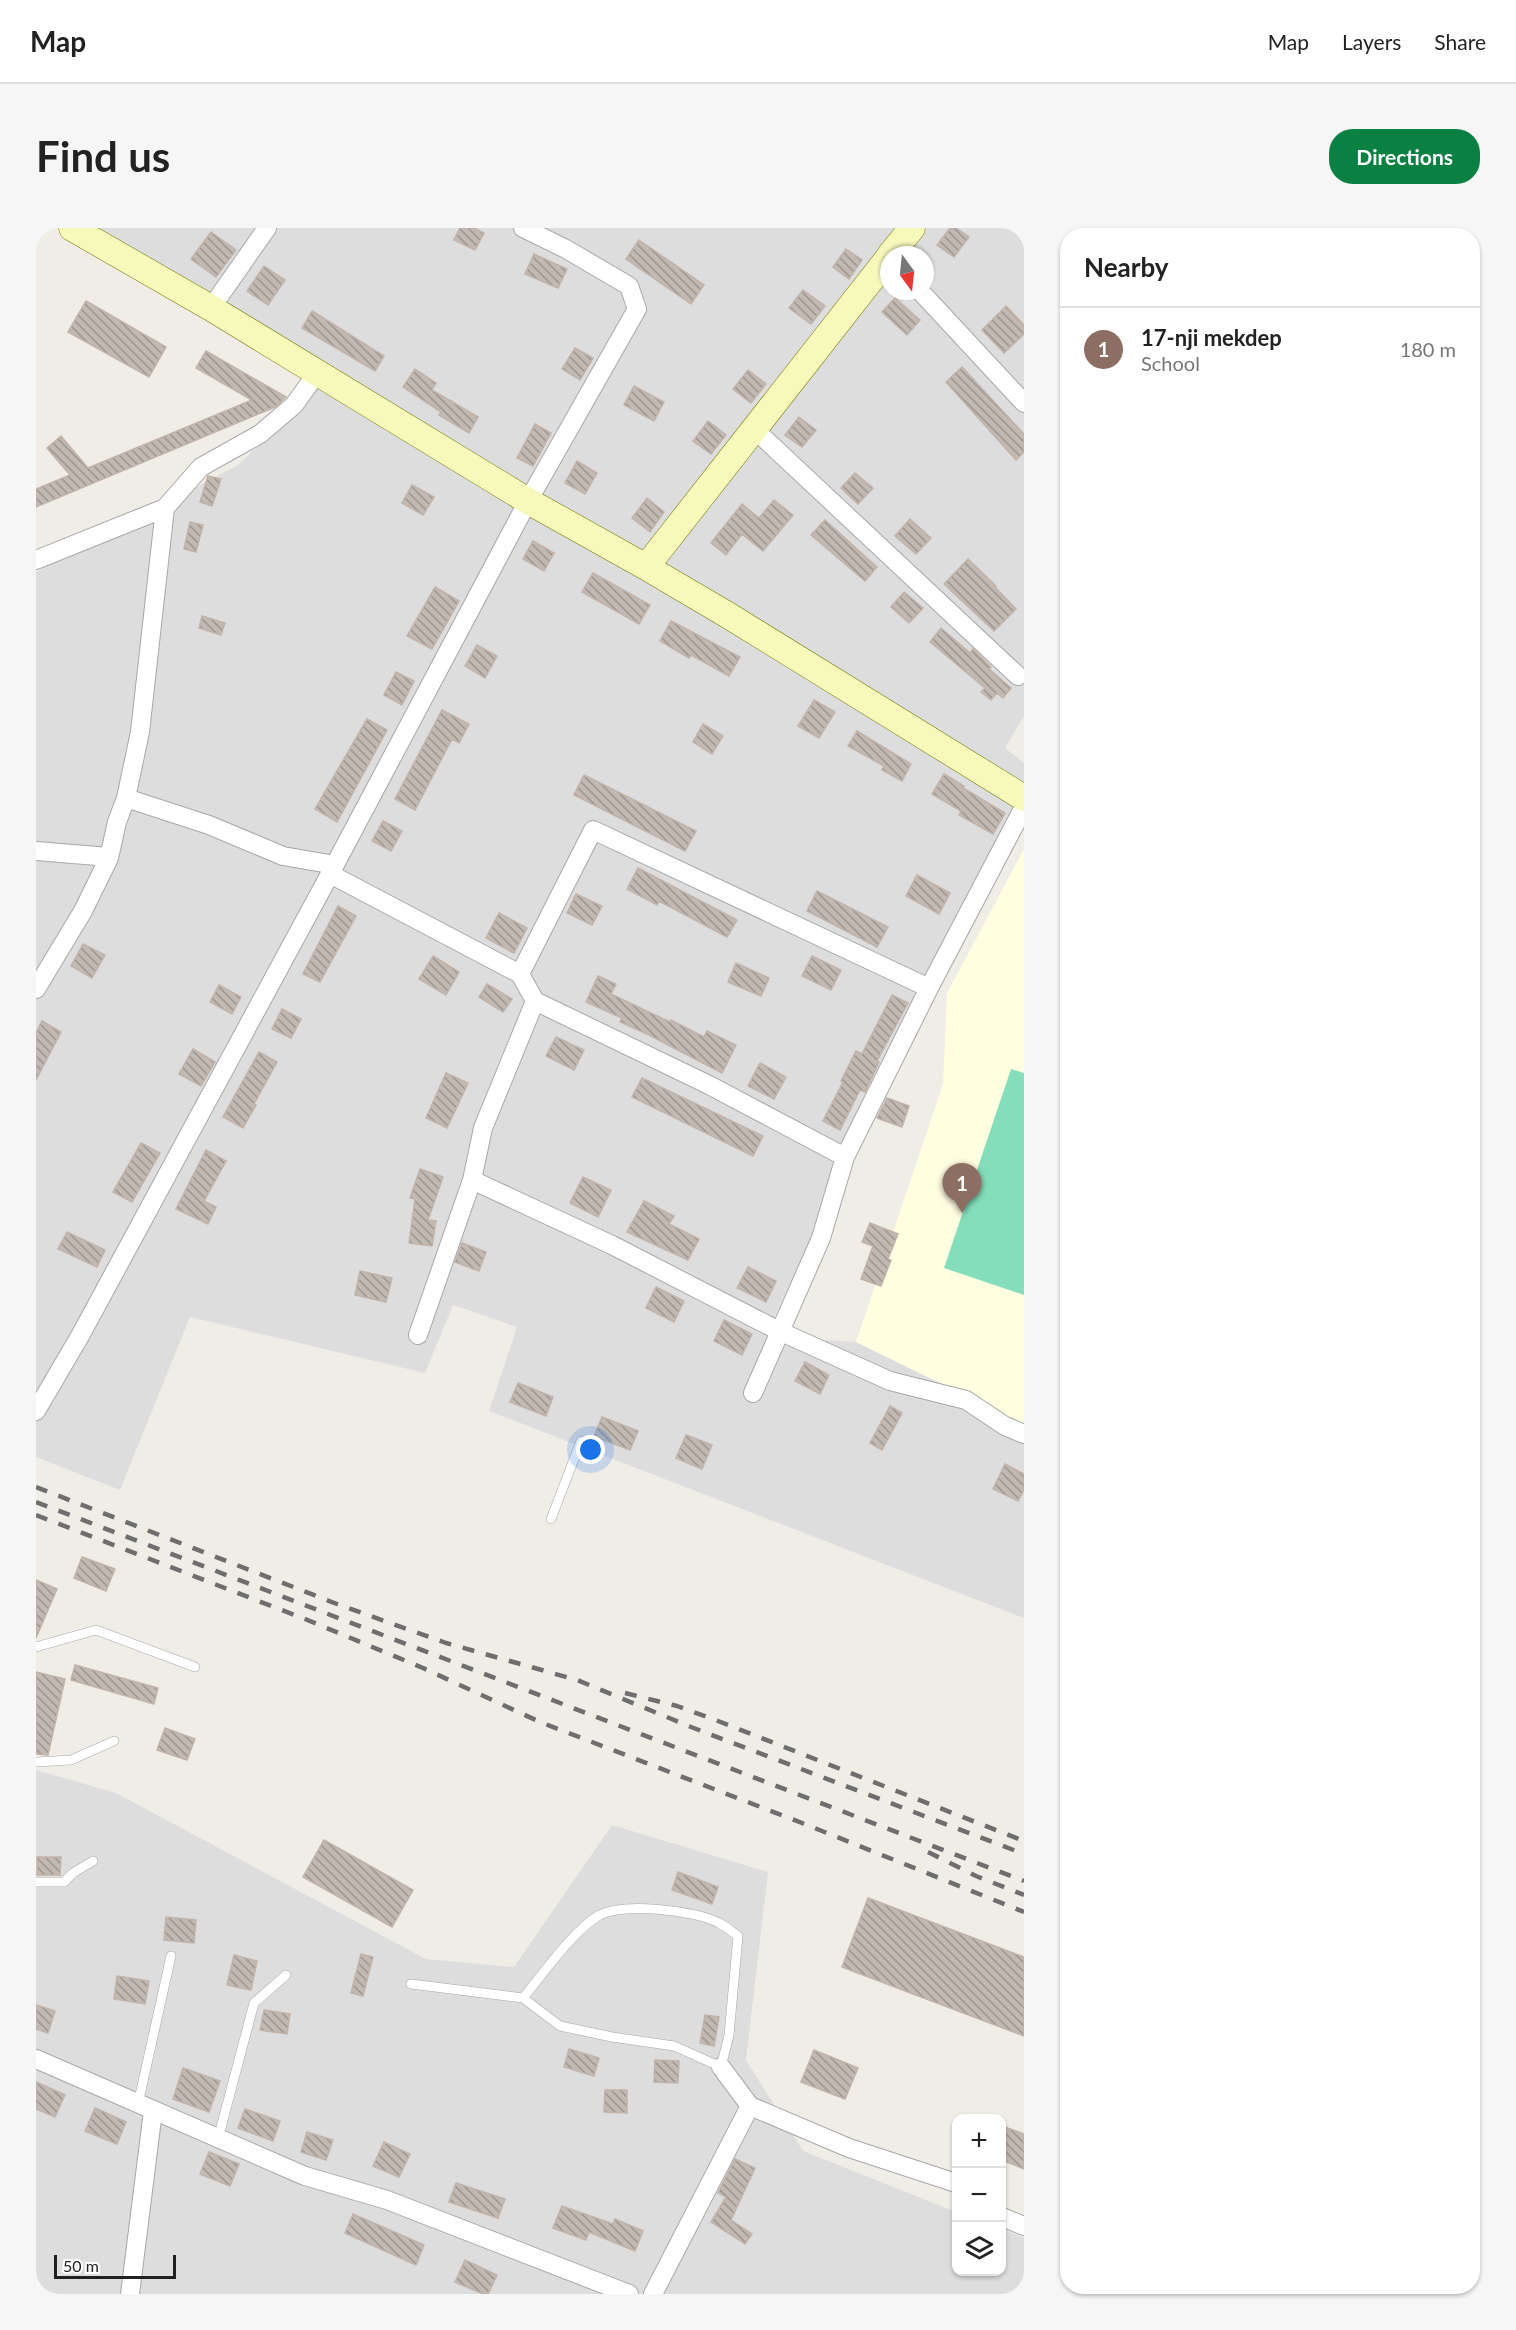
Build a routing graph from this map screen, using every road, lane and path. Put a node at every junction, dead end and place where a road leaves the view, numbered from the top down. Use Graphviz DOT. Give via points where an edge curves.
graph roads {
  1 [pos="72,228"];
  2 [pos="267,228"];
  3 [pos="523,228"];
  4 [pos="912,228"];
  5 [pos="898,246"];
  6 [pos="880,268"];
  7 [pos="928,300"];
  8 [pos="211,308"];
  9 [pos="317,373"];
  10 [pos="1024,404"];
  11 [pos="753,428"];
  12 [pos="528,501"];
  13 [pos="165,508"];
  14 [pos="36,560"];
  15 [pos="646,567"];
  16 [pos="1018,676"];
  17 [pos="126,798"];
  18 [pos="1024,798"];
  19 [pos="1024,807"];
  20 [pos="36,851"];
  21 [pos="109,857"];
  22 [pos="333,869"];
  23 [pos="520,974"];
  24 [pos="929,988"];
  25 [pos="36,989"];
  26 [pos="535,1001"];
  27 [pos="845,1157"];
  28 [pos="472,1180"];
  29 [pos="779,1331"];
  30 [pos="417,1335"];
  31 [pos="753,1393"];
  32 [pos="36,1411"];
  33 [pos="1024,1434"];
  34 [pos="581,1441"];
  35 [pos="551,1520"];
  36 [pos="36,1647"];
  37 [pos="195,1667"];
  38 [pos="114,1741"];
  39 [pos="36,1762"];
  40 [pos="93,1861"];
  41 [pos="36,1882"];
  42 [pos="171,1956"];
  43 [pos="286,1975"];
  44 [pos="411,1984"];
  45 [pos="523,1998"];
  46 [pos="36,2059"];
  47 [pos="721,2067"];
  48 [pos="750,2106"];
  49 [pos="145,2107"];
  50 [pos="218,2139"];
  51 [pos="952,2181"];
  52 [pos="1006,2219"];
  53 [pos="1024,2226"];
  54 [pos="130,2294"];
  55 [pos="629,2294"];
  56 [pos="653,2294"];
  1 -- 8 [label="street"];
  2 -- 8 [label="street"];
  3 -- 12 [label="street" via="629,286 637,309"];
  4 -- 5 [label="street"];
  6 -- 11 [label="street"];
  7 -- 10 [label="street"];
  8 -- 9 [label="street"];
  9 -- 12 [label="street"];
  9 -- 13 [label="street" via="294,405 260,434 201,467"];
  11 -- 15 [label="street"];
  11 -- 16 [label="street"];
  12 -- 15 [label="street"];
  12 -- 22 [label="street"];
  13 -- 14 [label="street"];
  13 -- 17 [label="street" via="140,732"];
  15 -- 18 [label="street"];
  17 -- 21 [label="street"];
  17 -- 22 [label="street" via="209,825 283,856"];
  19 -- 24 [label="street"];
  20 -- 21 [label="street"];
  21 -- 25 [label="street" via="84,911"];
  22 -- 23 [label="street"];
  22 -- 32 [label="street"];
  23 -- 24 [label="street" via="593,830"];
  23 -- 26 [label="street"];
  24 -- 27 [label="street"];
  26 -- 27 [label="street" via="709,1085"];
  26 -- 28 [label="street" via="483,1128"];
  27 -- 29 [label="street" via="821,1238"];
  28 -- 29 [label="street" via="612,1245"];
  28 -- 30 [label="street"];
  29 -- 31 [label="street"];
  29 -- 33 [label="street" via="890,1382 966,1400"];
  34 -- 35 [label="lane"];
  36 -- 37 [label="lane" via="96,1630"];
  38 -- 39 [label="lane" via="71,1760"];
  40 -- 41 [label="lane" via="64,1882"];
  42 -- 49 [label="lane"];
  43 -- 50 [label="lane" via="254,2003"];
  44 -- 45 [label="lane"];
  45 -- 47 [label="lane" via="560,2026 674,2046"];
  45 -- 47 [label="lane" via="569,1943 598,1916 624,1908 667,1910 718,1922 738,1936 729,2035"];
  46 -- 49 [label="street"];
  47 -- 48 [label="street"];
  48 -- 51 [label="street" via="849,2148"];
  48 -- 56 [label="street"];
  49 -- 50 [label="street"];
  49 -- 54 [label="street"];
  50 -- 55 [label="street" via="304,2176 387,2200"];
  52 -- 53 [label="street"];
}
